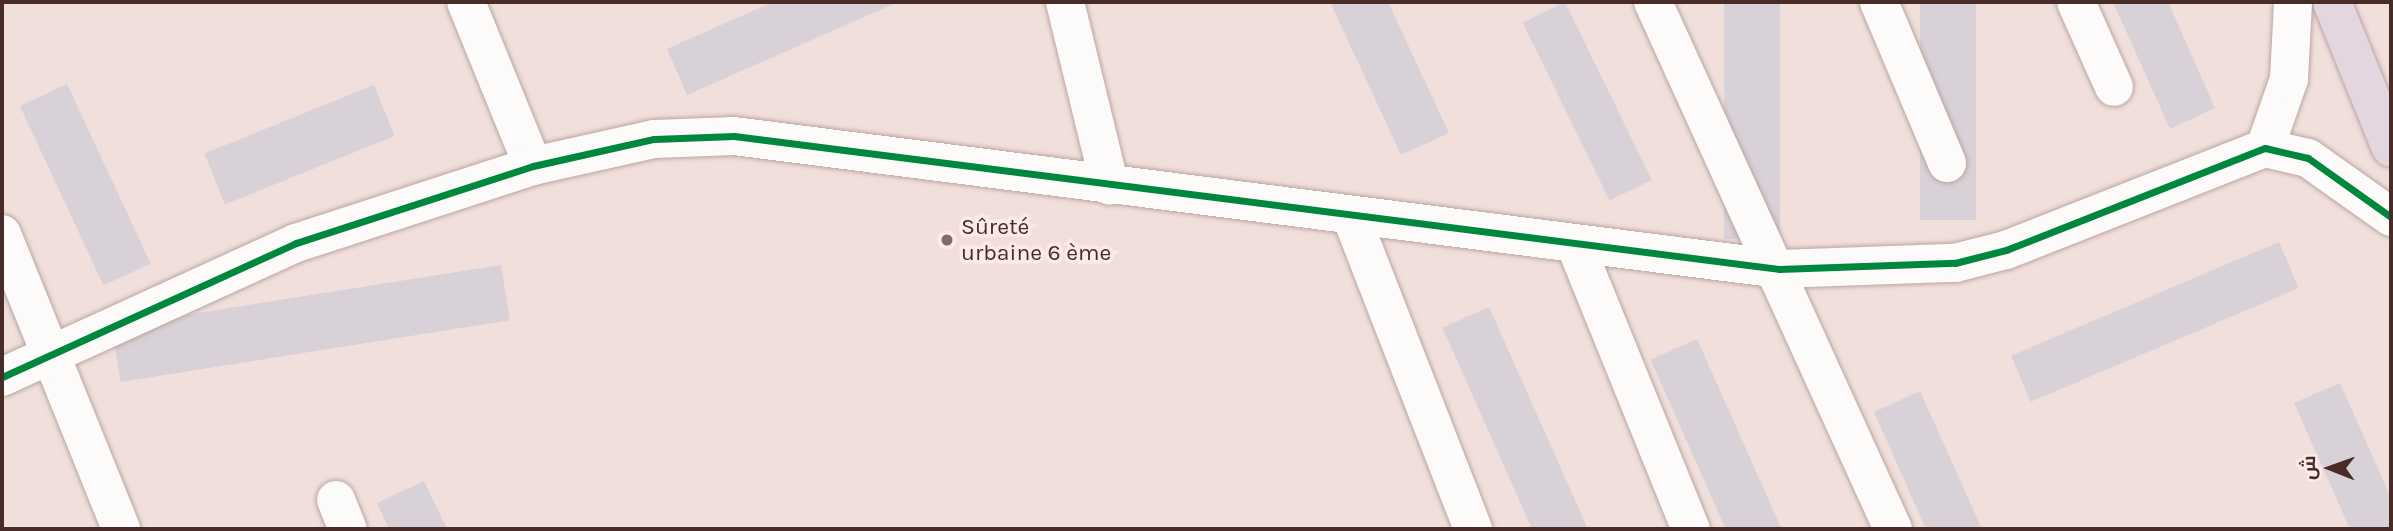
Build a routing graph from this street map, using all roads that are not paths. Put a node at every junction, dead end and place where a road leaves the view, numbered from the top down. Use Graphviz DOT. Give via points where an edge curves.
graph roads {
  1 [pos="466,2"];
  2 [pos="1065,2"];
  3 [pos="1653,2"];
  4 [pos="1879,2"];
  5 [pos="2076,2"];
  6 [pos="2293,2"];
  7 [pos="2332,2"];
  8 [pos="2114,87"];
  9 [pos="2265,148"];
  10 [pos="2391,148"];
  11 [pos="1947,163"];
  12 [pos="533,166"];
  13 [pos="1111,186"];
  14 [pos="1351,216"];
  15 [pos="2391,216"];
  16 [pos="2,233"];
  17 [pos="1575,244"];
  18 [pos="1779,269"];
  19 [pos="49,356"];
  20 [pos="2,377"];
  21 [pos="121,529"];
  22 [pos="1473,529"];
  23 [pos="1691,529"];
  24 [pos="1893,529"];
  1 -- 12 [label="street"];
  2 -- 13 [label="street"];
  3 -- 18 [label="street"];
  4 -- 11 [label="street"];
  5 -- 8 [label="street"];
  6 -- 9 [label="street" via="2289,79"];
  7 -- 10 [label="highway"];
  9 -- 15 [label="street" via="2308,158"];
  9 -- 18 [label="street" via="2007,250 1955,263"];
  12 -- 13 [label="street" via="654,139 734,136"];
  12 -- 19 [label="street" via="296,243"];
  13 -- 14 [label="street"];
  14 -- 17 [label="street"];
  14 -- 22 [label="street"];
  16 -- 19 [label="street"];
  17 -- 18 [label="street"];
  17 -- 23 [label="street"];
  18 -- 24 [label="street"];
  19 -- 20 [label="street"];
  19 -- 21 [label="street"];
}
